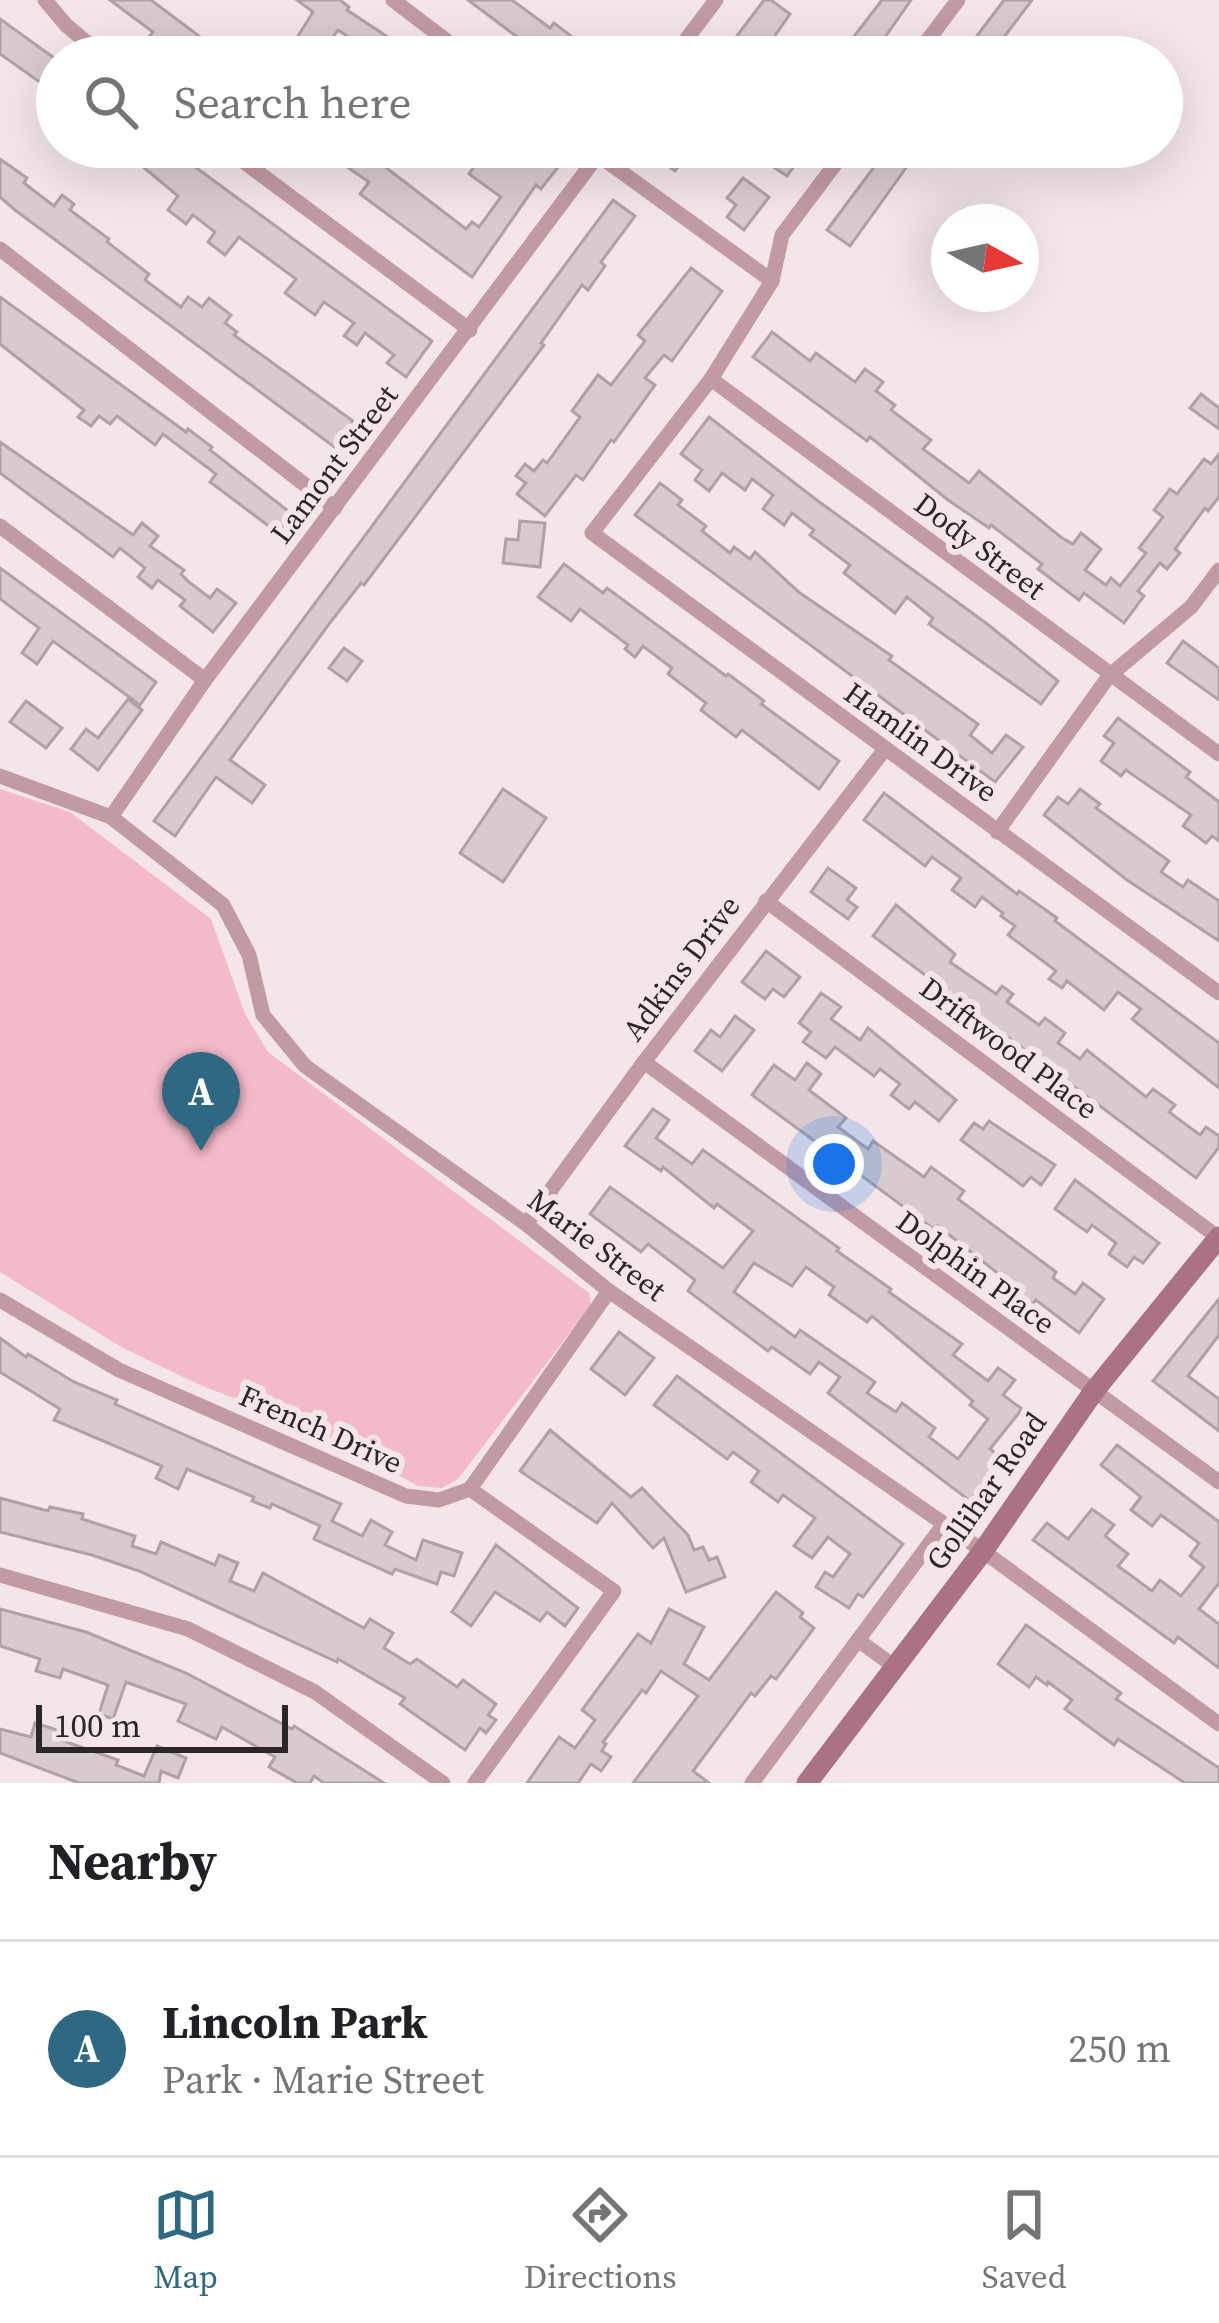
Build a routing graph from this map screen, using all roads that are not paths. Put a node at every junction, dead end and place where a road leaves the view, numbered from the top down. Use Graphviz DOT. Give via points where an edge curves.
graph roads {
  1 [pos="45,0"];
  2 [pos="393,0"];
  3 [pos="716,0"];
  4 [pos="958,0"];
  5 [pos="79,36"];
  6 [pos="440,36"];
  7 [pos="689,36"];
  8 [pos="931,36"];
  9 [pos="252,168"];
  10 [pos="583,168"];
  11 [pos="620,168"];
  12 [pos="832,168"];
  13 [pos="0,249"];
  14 [pos="772,281"];
  15 [pos="470,330"];
  16 [pos="711,379"];
  17 [pos="335,508"];
  18 [pos="0,526"];
  19 [pos="1219,570"];
  20 [pos="1109,676"];
  21 [pos="206,680"];
  22 [pos="884,749"];
  23 [pos="1219,754"];
  24 [pos="0,776"];
  25 [pos="111,817"];
  26 [pos="997,832"];
  27 [pos="766,901"];
  28 [pos="1219,993"];
  29 [pos="644,1062"];
  30 [pos="526,1224"];
  31 [pos="1219,1238"];
  32 [pos="610,1291"];
  33 [pos="0,1300"];
  34 [pos="1094,1391"];
  35 [pos="1219,1482"];
  36 [pos="470,1489"];
  37 [pos="944,1524"];
  38 [pos="983,1551"];
  39 [pos="0,1575"];
  40 [pos="858,1640"];
  41 [pos="895,1667"];
  42 [pos="1219,1724"];
  43 [pos="443,1783"];
  44 [pos="475,1783"];
  45 [pos="752,1783"];
  46 [pos="807,1783"];
  1 -- 5 [label="street"];
  2 -- 6 [label="street"];
  3 -- 7 [label="street"];
  4 -- 8 [label="street"];
  9 -- 15 [label="street"];
  10 -- 15 [label="street, Lamont Street"];
  11 -- 14 [label="street"];
  12 -- 14 [label="street" via="782,235"];
  13 -- 17 [label="street"];
  14 -- 16 [label="street"];
  15 -- 17 [label="street, Lamont Street"];
  16 -- 20 [label="street, Dody Street"];
  16 -- 22 [label="street, Hamlin Drive" via="592,533"];
  17 -- 21 [label="street, Lamont Street"];
  18 -- 21 [label="street"];
  19 -- 20 [label="street" via="1191,607"];
  20 -- 23 [label="street, Dody Street"];
  20 -- 26 [label="street"];
  21 -- 25 [label="street, Lamont Street"];
  22 -- 26 [label="street, Hamlin Drive"];
  22 -- 27 [label="street, Adkins Drive"];
  24 -- 25 [label="street, Marie Street"];
  25 -- 30 [label="street, Marie Street" via="223,905 249,955 263,1015 304,1066"];
  26 -- 28 [label="street, Hamlin Drive"];
  27 -- 29 [label="street, Adkins Drive"];
  27 -- 31 [label="street, Driftwood Place"];
  29 -- 30 [label="street, Adkins Drive"];
  29 -- 34 [label="street, Dolphin Place"];
  30 -- 32 [label="street, Marie Street"];
  31 -- 34 [label="main road, Gollihar Road"];
  32 -- 36 [label="street"];
  32 -- 37 [label="street, Marie Street"];
  33 -- 36 [label="street, French Drive" via="119,1370 406,1496 439,1500"];
  34 -- 35 [label="street, Dolphin Place"];
  34 -- 38 [label="main road, Gollihar Road"];
  36 -- 44 [label="street" via="614,1591"];
  37 -- 38 [label="street, Marie Street"];
  37 -- 40 [label="street"];
  38 -- 41 [label="main road, Gollihar Road"];
  38 -- 42 [label="street, Marie Street"];
  39 -- 43 [label="street" via="188,1629 315,1692"];
  40 -- 41 [label="street"];
  40 -- 45 [label="street"];
  41 -- 46 [label="main road, Gollihar Road"];
}
